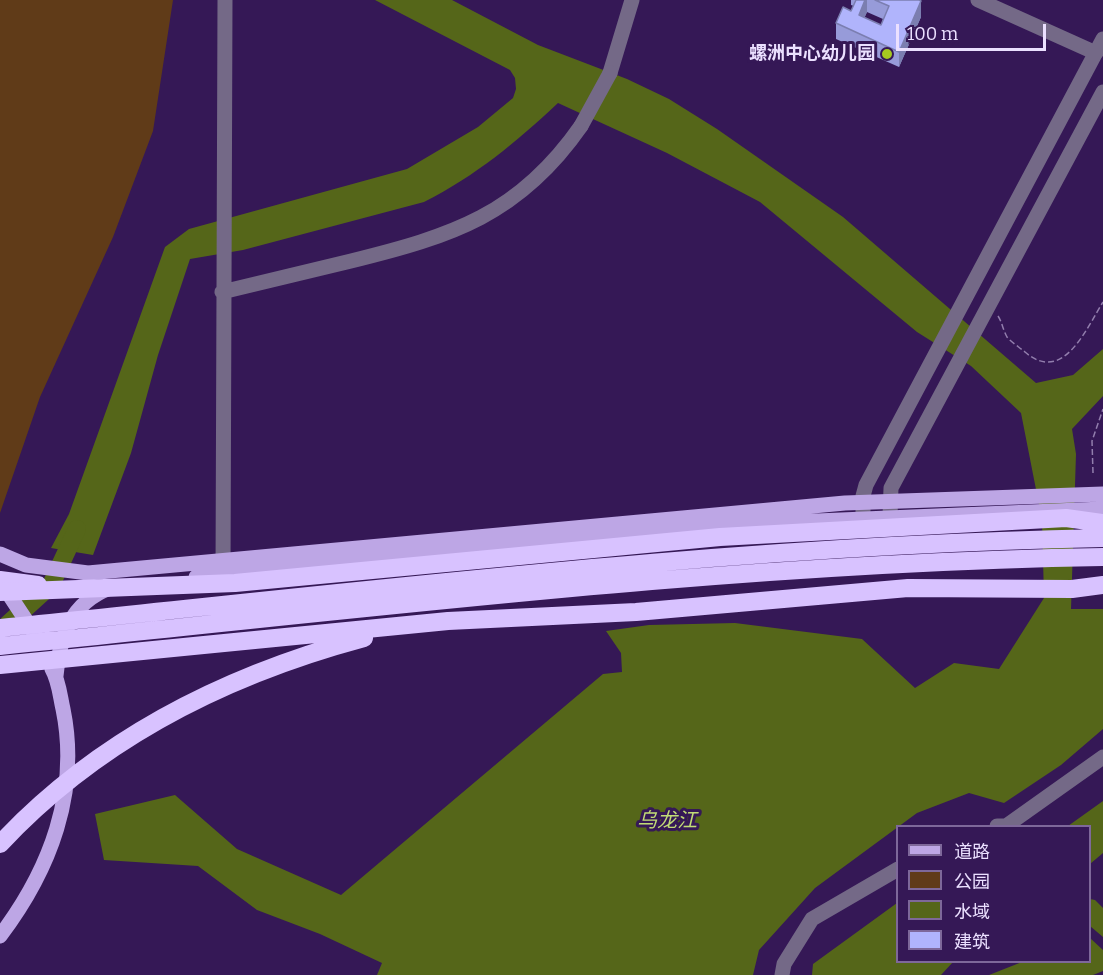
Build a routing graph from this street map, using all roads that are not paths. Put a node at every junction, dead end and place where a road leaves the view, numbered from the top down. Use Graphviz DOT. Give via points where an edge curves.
graph roads {
  1 [pos="225,0"];
  2 [pos="632,0"];
  3 [pos="978,0"];
  4 [pos="1099,46"];
  5 [pos="1103,92"];
  6 [pos="222,292"];
  7 [pos="1103,494"];
  8 [pos="1080,501"];
  9 [pos="889,509"];
  10 [pos="1103,509"];
  11 [pos="863,510"];
  12 [pos="1103,523"];
  13 [pos="1103,538"];
  14 [pos="0,555"];
  15 [pos="1103,557"];
  16 [pos="223,567"];
  17 [pos="0,584"];
  18 [pos="1103,585"];
  19 [pos="448,621"];
  20 [pos="30,625"];
  21 [pos="0,628"];
  22 [pos="0,646"];
  23 [pos="0,665"];
  24 [pos="56,676"];
  25 [pos="1103,758"];
  26 [pos="1007,825"];
  27 [pos="0,844"];
  28 [pos="896,870"];
  29 [pos="23,906"];
  30 [pos="0,924"];
  31 [pos="0,936"];
  32 [pos="782,975"];
  1 -- 6 [label="street"];
  2 -- 6 [label="street, bridge" via="610,73 581,126 531,184 507,202 468,225 412,245"];
  3 -- 4 [label="street"];
  4 -- 11 [label="street" via="866,485"];
  5 -- 9 [label="street" via="891,488"];
  6 -- 16 [label="street"];
  7 -- 8 [label="main road"];
  8 -- 9 [label="main road"];
  8 -- 10 [label="main road"];
  9 -- 11 [label="main road"];
  11 -- 16 [label="main road" via="650,533"];
  12 -- 17 [label="highway, bridge" via="1066,518 806,531 235,584 72,589"];
  13 -- 20 [label="highway, bridge" via="848,547 654,562"];
  14 -- 16 [label="main road" via="26,565 88,573"];
  15 -- 22 [label="highway, bridge" via="842,566 152,628"];
  16 -- 24 [label="main road" via="119,585 83,603 71,617 58,650"];
  17 -- 20 [label="main road, bridge"];
  18 -- 19 [label="highway, bridge" via="1072,589 908,588 636,612"];
  19 -- 23 [label="highway, bridge"];
  19 -- 27 [label="highway, bridge" via="338,645 225,685 128,738 72,777"];
  20 -- 21 [label="highway, bridge"];
  20 -- 24 [label="main road"];
  24 -- 29 [label="main road" via="68,745 64,801 48,855"];
  25 -- 26 [label="street"];
  28 -- 32 [label="street" via="812,919 784,964"];
  29 -- 30 [label="main road"];
  29 -- 31 [label="main road"];
}
